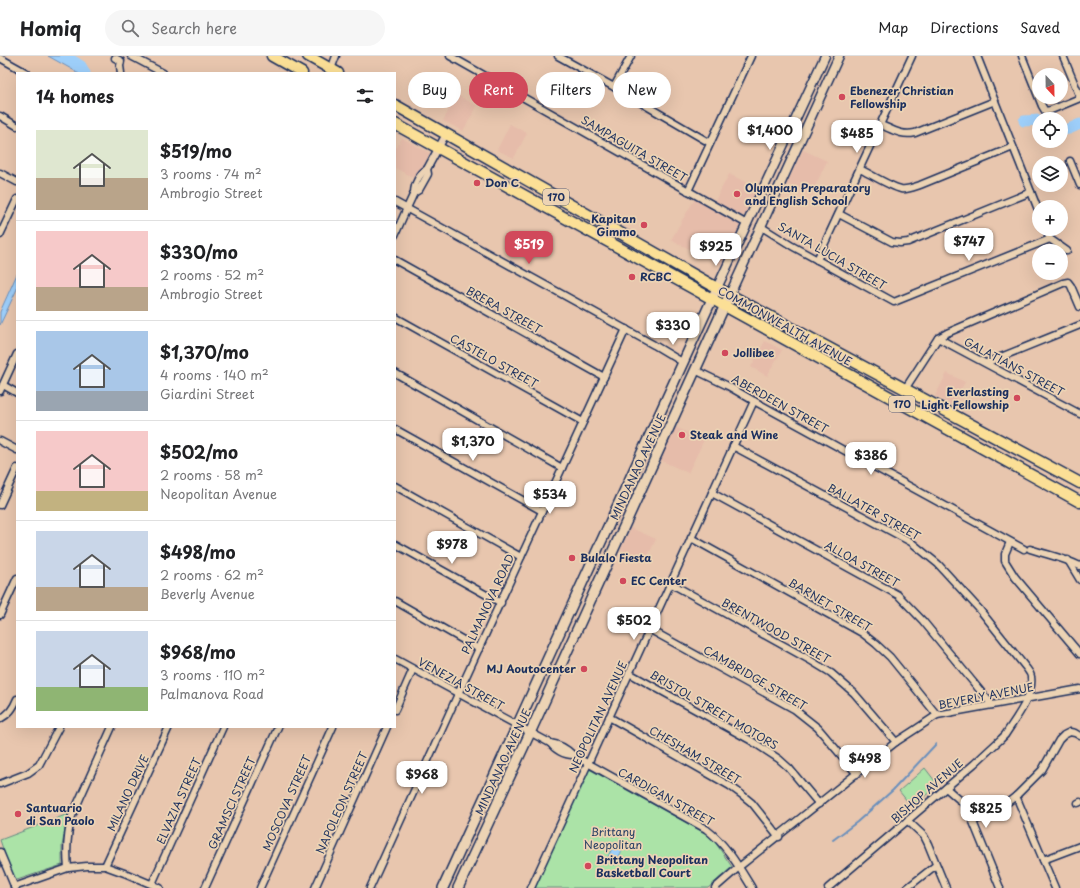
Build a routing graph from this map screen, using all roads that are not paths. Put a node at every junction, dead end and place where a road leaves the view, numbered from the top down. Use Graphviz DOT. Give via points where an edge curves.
graph roads {
  1 [pos="126,56"];
  2 [pos="132,56"];
  3 [pos="272,56"];
  4 [pos="308,56"];
  5 [pos="336,56"];
  6 [pos="450,56"];
  7 [pos="558,56"];
  8 [pos="631,56"];
  9 [pos="751,56"];
  10 [pos="825,56"];
  11 [pos="839,56"];
  12 [pos="912,56"];
  13 [pos="976,56"];
  14 [pos="1022,56"];
  15 [pos="1063,56"];
  16 [pos="0,58"];
  17 [pos="115,58"];
  18 [pos="121,61"];
  19 [pos="333,71"];
  20 [pos="25,72"];
  21 [pos="121,72"];
  22 [pos="160,72"];
  23 [pos="300,72"];
  24 [pos="622,72"];
  25 [pos="613,86"];
  26 [pos="1080,97"];
  27 [pos="995,101"];
  28 [pos="396,106"];
  29 [pos="650,108"];
  30 [pos="0,116"];
  31 [pos="16,125"];
  32 [pos="396,125"];
  33 [pos="881,125"];
  34 [pos="446,134"];
  35 [pos="710,143"];
  36 [pos="1013,147"];
  37 [pos="438,148"];
  38 [pos="1080,164"];
  39 [pos="860,169"];
  40 [pos="0,173"];
  41 [pos="16,181"];
  42 [pos="1080,185"];
  43 [pos="688,191"];
  44 [pos="1031,192"];
  45 [pos="1034,200"];
  46 [pos="16,201"];
  47 [pos="396,203"];
  48 [pos="406,208"];
  49 [pos="839,214"];
  50 [pos="747,224"];
  51 [pos="760,226"];
  52 [pos="1,232"];
  53 [pos="396,233"];
  54 [pos="1049,236"];
  55 [pos="1050,239"];
  56 [pos="1057,244"];
  57 [pos="817,260"];
  58 [pos="396,261"];
  59 [pos="717,288"];
  60 [pos="730,294"];
  61 [pos="712,299"];
  62 [pos="724,306"];
  63 [pos="1080,307"];
  64 [pos="396,318"];
  65 [pos="1080,324"];
  66 [pos="626,329"];
  67 [pos="938,338"];
  68 [pos="16,356"];
  69 [pos="684,362"];
  70 [pos="986,363"];
  71 [pos="695,370"];
  72 [pos="396,374"];
  73 [pos="604,377"];
  74 [pos="1,388"];
  75 [pos="906,389"];
  76 [pos="16,393"];
  77 [pos="754,401"];
  78 [pos="1080,414"];
  79 [pos="583,422"];
  80 [pos="396,430"];
  81 [pos="0,440"];
  82 [pos="733,446"];
  83 [pos="1014,448"];
  84 [pos="16,449"];
  85 [pos="1006,462"];
  86 [pos="562,468"];
  87 [pos="16,470"];
  88 [pos="1080,483"];
  89 [pos="396,487"];
  90 [pos="712,493"];
  91 [pos="1080,502"];
  92 [pos="0,505"];
  93 [pos="542,511"];
  94 [pos="691,538"];
  95 [pos="1010,542"];
  96 [pos="396,545"];
  97 [pos="521,557"];
  98 [pos="1068,560"];
  99 [pos="1080,566"];
  100 [pos="1079,576"];
  101 [pos="16,580"];
  102 [pos="670,584"];
  103 [pos="396,602"];
  104 [pos="501,603"];
  105 [pos="0,615"];
  106 [pos="649,629"];
  107 [pos="479,649"];
  108 [pos="1080,654"];
  109 [pos="396,660"];
  110 [pos="413,669"];
  111 [pos="629,673"];
  112 [pos="1080,689"];
  113 [pos="458,694"];
  114 [pos="1028,698"];
  115 [pos="16,702"];
  116 [pos="992,705"];
  117 [pos="396,708"];
  118 [pos="938,715"];
  119 [pos="609,717"];
  120 [pos="0,720"];
  121 [pos="518,726"];
  122 [pos="58,728"];
  123 [pos="112,728"];
  124 [pos="169,728"];
  125 [pos="224,728"];
  126 [pos="278,728"];
  127 [pos="333,728"];
  128 [pos="387,728"];
  129 [pos="530,733"];
  130 [pos="1080,736"];
  131 [pos="896,742"];
  132 [pos="588,764"];
  133 [pos="857,774"];
  134 [pos="0,784"];
  135 [pos="946,788"];
  136 [pos="1016,796"];
  137 [pos="819,804"];
  138 [pos="908,821"];
  139 [pos="974,821"];
  140 [pos="779,836"];
  141 [pos="1080,846"];
  142 [pos="0,852"];
  143 [pos="1043,860"];
  144 [pos="936,865"];
  145 [pos="105,866"];
  146 [pos="739,867"];
  147 [pos="68,868"];
  148 [pos="152,884"];
  149 [pos="15,888"];
  150 [pos="160,888"];
  151 [pos="205,888"];
  152 [pos="260,888"];
  153 [pos="315,888"];
  154 [pos="370,888"];
  155 [pos="444,888"];
  156 [pos="458,888"];
  157 [pos="531,888"];
  158 [pos="715,888"];
  159 [pos="752,888"];
  160 [pos="828,888"];
  161 [pos="907,888"];
  162 [pos="946,888"];
  163 [pos="1000,888"];
  164 [pos="1055,888"];
  1 -- 18 [label="street"];
  2 -- 22 [label="street"];
  3 -- 23 [label="main road"];
  4 -- 19 [label="main road"];
  5 -- 19 [label="street"];
  6 -- 43 [label="street, SAMPAGUITA STREET"];
  7 -- 25 [label="street"];
  8 -- 24 [label="street"];
  9 -- 35 [label="street"];
  10 -- 50 [label="street, MINDANAO AVENUE"];
  11 -- 51 [label="street, MINDANAO AVENUE"];
  12 -- 33 [label="street"];
  13 -- 27 [label="street"];
  14 -- 26 [label="street" via="1045,110"];
  15 -- 26 [label="street"];
  16 -- 20 [label="street"];
  17 -- 18 [label="street"];
  18 -- 21 [label="street"];
  27 -- 33 [label="street" via="908,135"];
  27 -- 36 [label="street"];
  28 -- 34 [label="main road, COMMONWEALTH AVENUE / 170"];
  29 -- 35 [label="street"];
  30 -- 31 [label="street"];
  32 -- 37 [label="main road, COMMONWEALTH AVENUE / 170"];
  33 -- 39 [label="street"];
  34 -- 37 [label="street"];
  34 -- 59 [label="main road, COMMONWEALTH AVENUE / 170"];
  35 -- 43 [label="street"];
  36 -- 39 [label="street" via="909,188 901,189"];
  36 -- 44 [label="street"];
  37 -- 48 [label="street" via="422,172"];
  37 -- 61 [label="main road, COMMONWEALTH AVENUE / 170"];
  38 -- 42 [label="street" via="1071,164"];
  39 -- 49 [label="street"];
  40 -- 41 [label="street"];
  43 -- 50 [label="street, SAMPAGUITA STREET"];
  44 -- 45 [label="street"];
  44 -- 49 [label="street" via="900,243 892,242"];
  46 -- 52 [label="street"];
  47 -- 48 [label="street"];
  48 -- 53 [label="street"];
  48 -- 66 [label="street"];
  49 -- 57 [label="street"];
  50 -- 59 [label="street, MINDANAO AVENUE"];
  51 -- 57 [label="street, SANTA LUCIA STREET"];
  51 -- 60 [label="street, MINDANAO AVENUE"];
  54 -- 55 [label="street"];
  55 -- 56 [label="street"];
  55 -- 57 [label="street, SANTA LUCIA STREET" via="894,302"];
  58 -- 73 [label="street, BRERA STREET"];
  59 -- 60 [label="main road, COMMONWEALTH AVENUE / 170"];
  59 -- 61 [label="main road, MINDANAO AVENUE"];
  60 -- 62 [label="main road, MINDANAO AVENUE"];
  60 -- 75 [label="main road, COMMONWEALTH AVENUE / 170"];
  61 -- 62 [label="main road, COMMONWEALTH AVENUE / 170"];
  61 -- 69 [label="main road, MINDANAO AVENUE"];
  62 -- 71 [label="main road, MINDANAO AVENUE"];
  62 -- 85 [label="main road, COMMONWEALTH AVENUE / 170"];
  63 -- 67 [label="street" via="1071,286 1068,282 1063,283"];
  64 -- 79 [label="street, CASTELO STREET"];
  65 -- 70 [label="street"];
  66 -- 69 [label="street"];
  66 -- 73 [label="street, PALMANOVA ROAD"];
  67 -- 70 [label="street, GALATIANS STREET"];
  67 -- 75 [label="street"];
  68 -- 74 [label="street"];
  69 -- 71 [label="main road"];
  69 -- 121 [label="main road, MINDANAO AVENUE"];
  70 -- 78 [label="street, GALATIANS STREET"];
  71 -- 77 [label="street, ABERDEEN STREET"];
  71 -- 129 [label="main road, MINDANAO AVENUE"];
  72 -- 86 [label="street"];
  73 -- 79 [label="street, PALMANOVA ROAD"];
  74 -- 76 [label="street"];
  75 -- 83 [label="main road, COMMONWEALTH AVENUE / 170"];
  77 -- 82 [label="street, NEOPOLITAN AVENUE"];
  77 -- 95 [label="street, ABERDEEN STREET"];
  79 -- 86 [label="street, PALMANOVA ROAD"];
  80 -- 93 [label="street"];
  81 -- 84 [label="street"];
  82 -- 90 [label="street, NEOPOLITAN AVENUE"];
  82 -- 114 [label="street, BALLATER STREET" via="911,542 938,564 980,610 1027,669 1032,682"];
  83 -- 85 [label="main road"];
  83 -- 88 [label="main road, COMMONWEALTH AVENUE / 170"];
  85 -- 91 [label="main road, COMMONWEALTH AVENUE / 170"];
  86 -- 93 [label="street, PALMANOVA ROAD"];
  87 -- 92 [label="street"];
  89 -- 97 [label="street"];
  90 -- 94 [label="street, NEOPOLITAN AVENUE"];
  90 -- 116 [label="street, ALLOA STREET" via="898,595 923,620"];
  93 -- 97 [label="street, PALMANOVA ROAD"];
  94 -- 102 [label="street, NEOPOLITAN AVENUE"];
  94 -- 118 [label="street, BARNET STREET" via="862,633 890,657"];
  95 -- 98 [label="street, ABERDEEN STREET"];
  95 -- 108 [label="street" via="1005,561 1015,577"];
  96 -- 104 [label="street"];
  97 -- 104 [label="street, PALMANOVA ROAD"];
  98 -- 99 [label="street, ABERDEEN STREET"];
  98 -- 100 [label="street"];
  101 -- 105 [label="street"];
  102 -- 106 [label="street, NEOPOLITAN AVENUE"];
  102 -- 131 [label="street, BRENTWOOD STREET" via="831,673 854,693"];
  103 -- 107 [label="street"];
  104 -- 107 [label="street, PALMANOVA ROAD"];
  106 -- 111 [label="street, NEOPOLITAN AVENUE"];
  106 -- 133 [label="street, CAMBRIDGE STREET" via="794,709 818,728"];
  107 -- 113 [label="street, PALMANOVA ROAD"];
  109 -- 110 [label="street, VENEZIA STREET"];
  110 -- 113 [label="street, VENEZIA STREET"];
  110 -- 117 [label="street"];
  111 -- 119 [label="street, NEOPOLITAN AVENUE"];
  111 -- 137 [label="street, BRISTOL STREET MOTORS" via="750,740 779,759"];
  112 -- 114 [label="street, BEVERLY AVENUE"];
  113 -- 121 [label="street, VENEZIA STREET"];
  113 -- 154 [label="street, PALMANOVA ROAD"];
  114 -- 116 [label="street, BEVERLY AVENUE"];
  114 -- 135 [label="street, BISHOP AVENUE" via="1005,734"];
  115 -- 120 [label="street" via="13,709"];
  116 -- 118 [label="street, BEVERLY AVENUE"];
  118 -- 131 [label="street, BEVERLY AVENUE"];
  119 -- 132 [label="street, NEOPOLITAN AVENUE"];
  119 -- 140 [label="street, CHESHAM STREET" via="730,786 752,802"];
  121 -- 129 [label="street, CARDIGAN STREET"];
  121 -- 155 [label="main road, MINDANAO AVENUE"];
  122 -- 134 [label="street" via="40,766"];
  123 -- 147 [label="street" via="68,828"];
  124 -- 145 [label="street, MILANO DRIVE"];
  125 -- 148 [label="street, ELVAZIA STREET"];
  126 -- 151 [label="street, GRAMSCI STREET"];
  127 -- 152 [label="street, MOSCOVA STREET"];
  128 -- 153 [label="street, NAPOLEON STREET"];
  129 -- 132 [label="street, CARDIGAN STREET" via="562,747"];
  129 -- 156 [label="main road, MINDANAO AVENUE"];
  130 -- 136 [label="street" via="1070,732 1064,735 1042,770"];
  131 -- 133 [label="street, BEVERLY AVENUE"];
  132 -- 146 [label="street, CARDIGAN STREET" via="706,829 723,844"];
  132 -- 157 [label="street, NEOPOLITAN AVENUE"];
  133 -- 137 [label="street, BEVERLY AVENUE"];
  135 -- 138 [label="street, BISHOP AVENUE"];
  135 -- 139 [label="street" via="962,802"];
  136 -- 139 [label="street" via="998,810"];
  136 -- 143 [label="street"];
  137 -- 140 [label="street, BEVERLY AVENUE"];
  138 -- 144 [label="street" via="924,836"];
  138 -- 160 [label="street, BISHOP AVENUE"];
  139 -- 163 [label="street"];
  140 -- 146 [label="street, BEVERLY AVENUE"];
  141 -- 143 [label="street"];
  142 -- 149 [label="street"];
  143 -- 164 [label="street"];
  144 -- 161 [label="street"];
  144 -- 162 [label="street"];
  145 -- 147 [label="street"];
  145 -- 148 [label="street"];
  146 -- 158 [label="street, BEVERLY AVENUE"];
  146 -- 159 [label="street, CARDIGAN STREET"];
  147 -- 149 [label="street"];
  148 -- 150 [label="street"];
}
